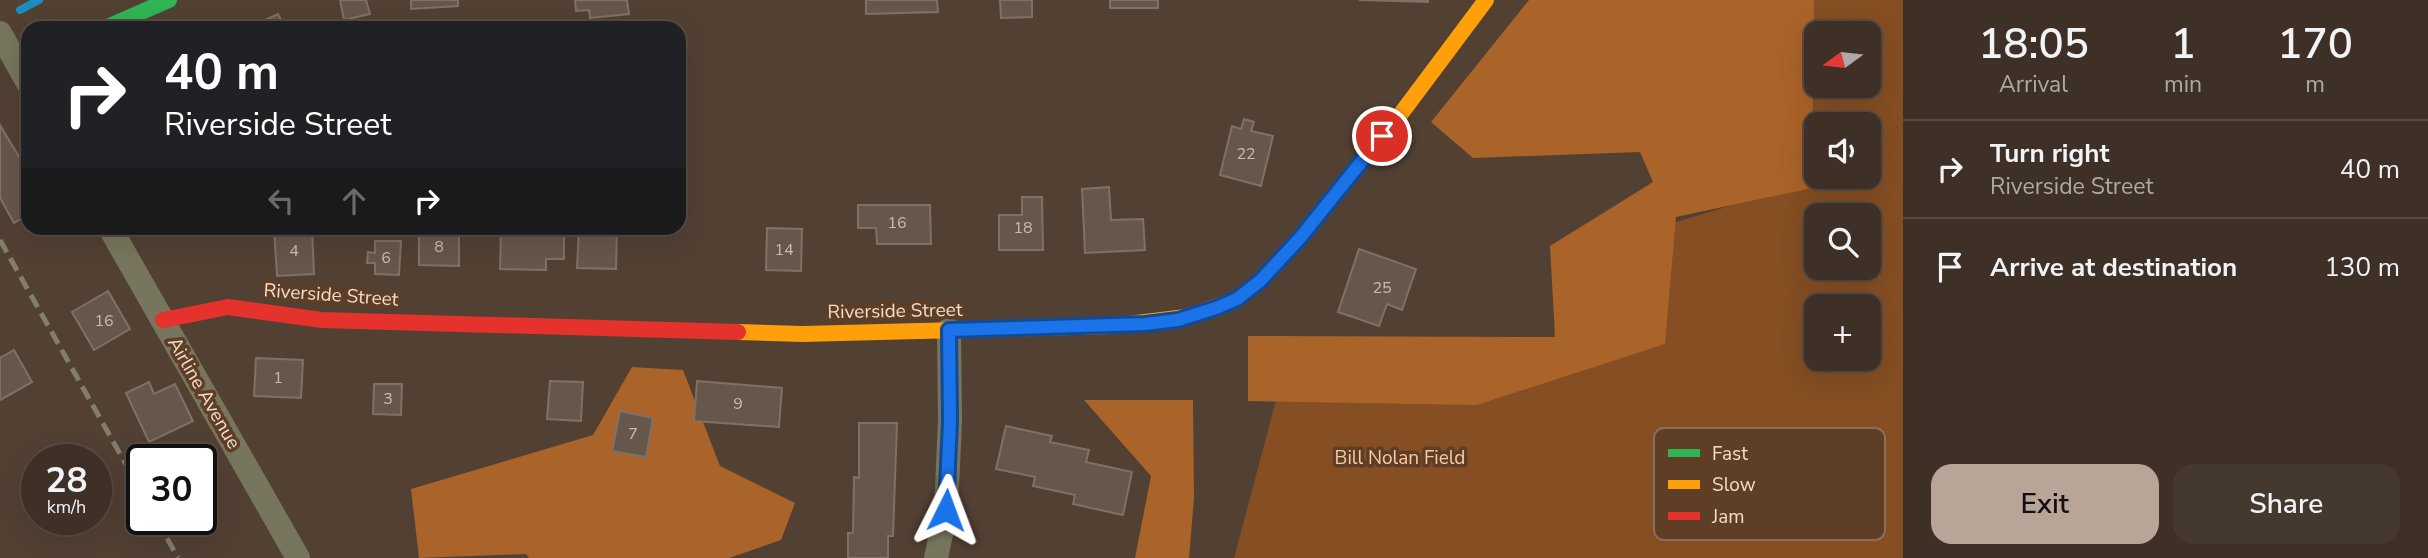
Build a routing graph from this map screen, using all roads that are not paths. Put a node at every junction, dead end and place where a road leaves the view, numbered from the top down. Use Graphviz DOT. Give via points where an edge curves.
graph roads {
  1 [pos="169,0"];
  2 [pos="1486,0"];
  3 [pos="121,21"];
  4 [pos="0,33"];
  5 [pos="21,64"];
  6 [pos="114,235"];
  7 [pos="163,320"];
  8 [pos="949,330"];
  9 [pos="298,558"];
  10 [pos="936,558"];
  1 -- 3 [label="street"];
  2 -- 8 [label="street, Riverside Street" via="1416,96 1300,238 1237,299 1178,320 1145,324"];
  4 -- 5 [label="street"];
  6 -- 7 [label="street, Airline Avenue"];
  7 -- 8 [label="street, Riverside Street" via="228,307 322,320 802,334"];
  7 -- 9 [label="street, Airline Avenue"];
  8 -- 10 [label="street" via="946,510"];
}
